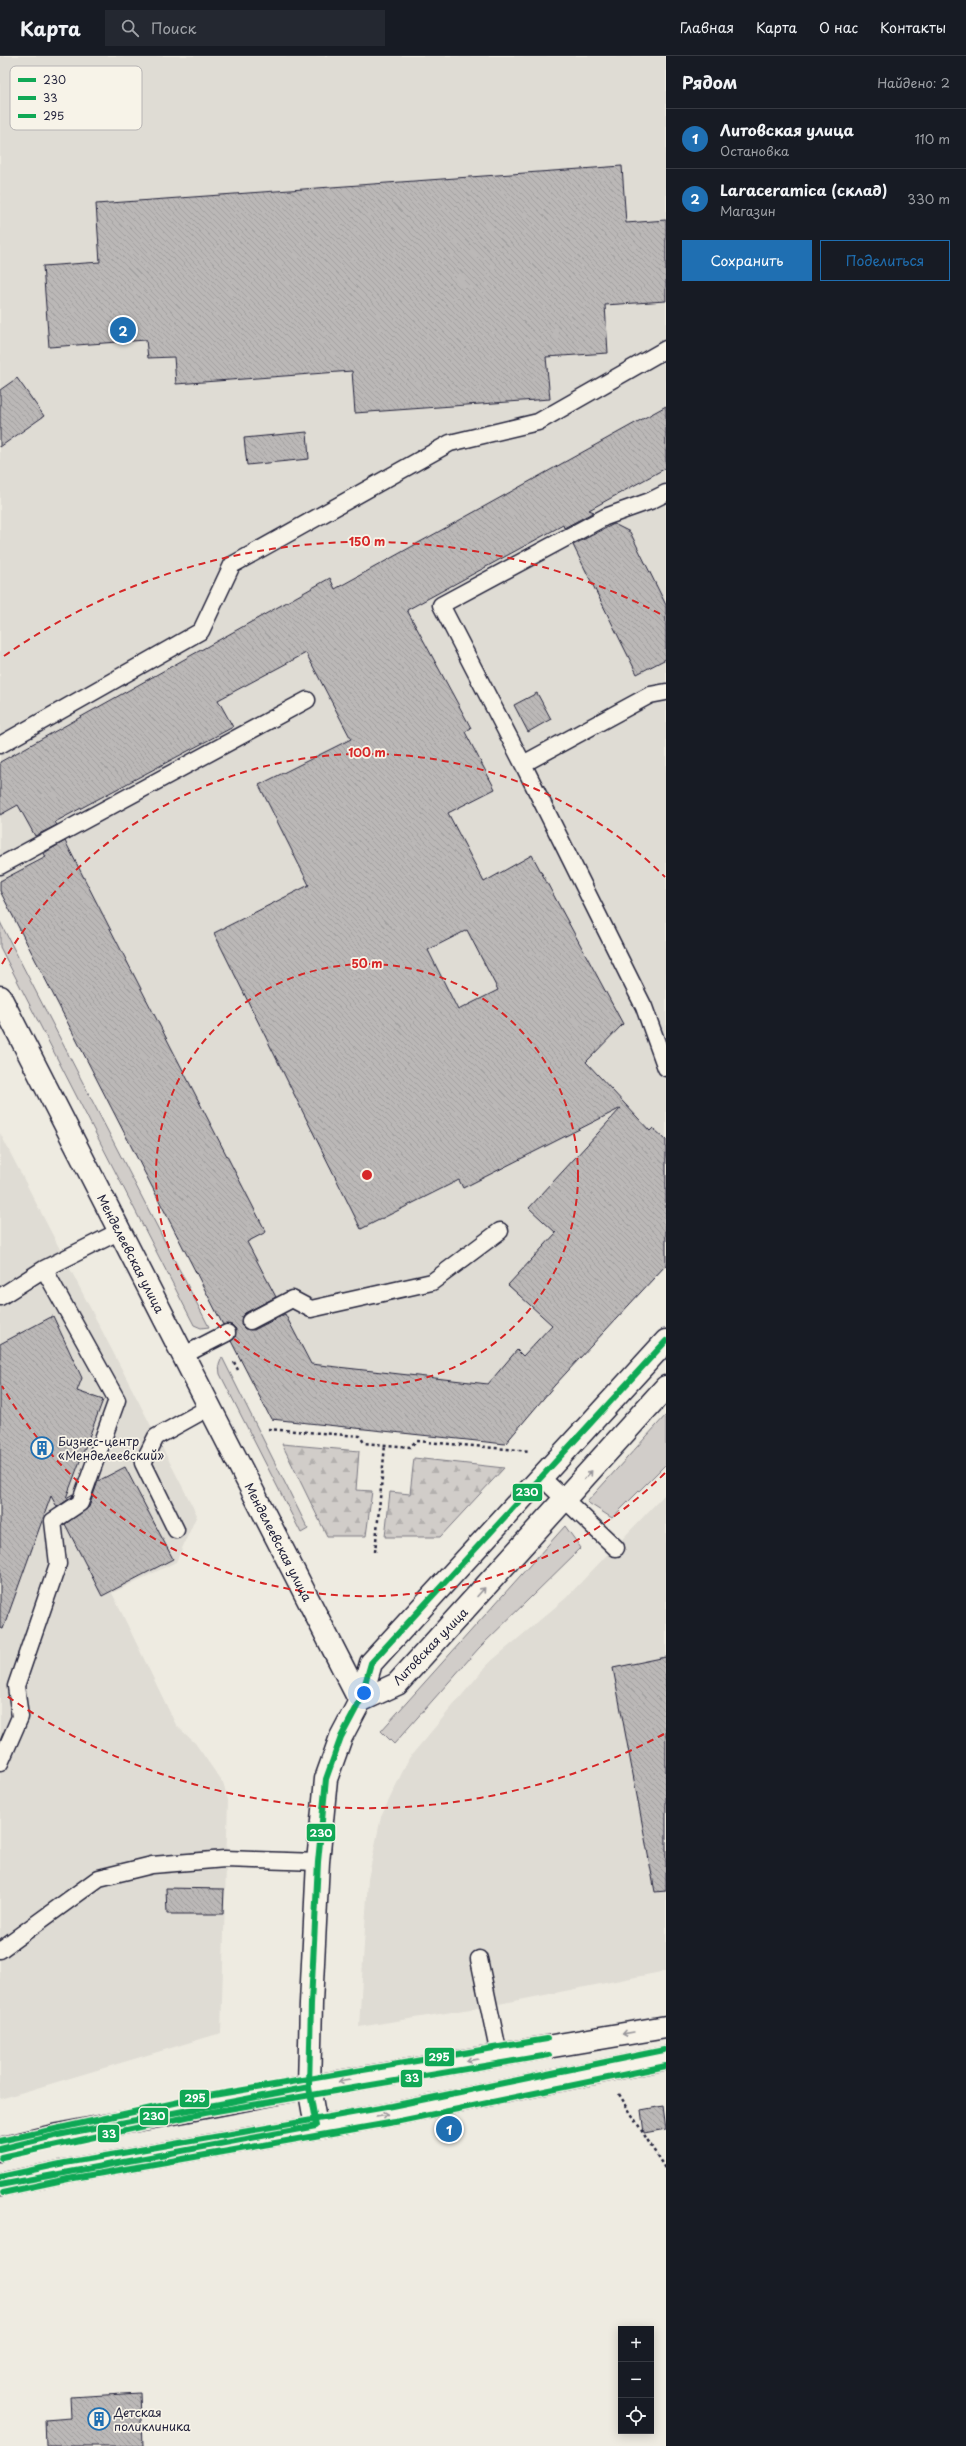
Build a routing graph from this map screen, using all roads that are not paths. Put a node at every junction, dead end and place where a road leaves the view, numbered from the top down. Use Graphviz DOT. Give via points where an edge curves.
graph roads {
  1 [pos="666,350"];
  2 [pos="666,492"];
  3 [pos="666,692"];
  4 [pos="307,700"];
  5 [pos="0,745"];
  6 [pos="523,764"];
  7 [pos="0,866"];
  8 [pos="0,996"];
  9 [pos="666,1068"];
  10 [pos="120,1231"];
  11 [pos="500,1232"];
  12 [pos="44,1269"];
  13 [pos="0,1297"];
  14 [pos="250,1321"];
  15 [pos="227,1333"];
  16 [pos="666,1341"];
  17 [pos="184,1356"];
  18 [pos="666,1387"];
  19 [pos="210,1407"];
  20 [pos="541,1477"];
  21 [pos="565,1500"];
  22 [pos="176,1530"];
  23 [pos="616,1548"];
  24 [pos="360,1700"];
  25 [pos="0,1763"];
  26 [pos="318,1862"];
  27 [pos="0,1950"];
  28 [pos="479,1959"];
  29 [pos="666,2026"];
  30 [pos="500,2055"];
  31 [pos="666,2058"];
  32 [pos="309,2087"];
  33 [pos="316,2126"];
  34 [pos="0,2149"];
  35 [pos="0,2185"];
  1 -- 5 [label="lane" via="538,422 450,443 232,565 201,631"];
  2 -- 6 [label="lane" via="650,501 605,517 441,605"];
  3 -- 6 [label="lane" via="650,695"];
  4 -- 7 [label="lane"];
  6 -- 9 [label="lane" via="644,1007"];
  8 -- 10 [label="street, Менделеевская улица"];
  10 -- 12 [label="lane"];
  10 -- 17 [label="street, Менделеевская улица"];
  11 -- 14 [label="lane" via="432,1282 311,1309 292,1299"];
  12 -- 13 [label="lane"];
  12 -- 25 [label="lane" via="117,1400 80,1503 53,1521 58,1564 16,1686 20,1717"];
  15 -- 17 [label="lane"];
  16 -- 20 [label="street"];
  17 -- 19 [label="street, Менделеевская улица"];
  21 -- 18 [label="street, Литовская улица, one-way"];
  19 -- 22 [label="lane" via="156,1438 143,1463"];
  19 -- 24 [label="street, Менделеевская улица"];
  20 -- 21 [label="lane"];
  20 -- 24 [label="street" via="371,1663"];
  21 -- 23 [label="lane"];
  24 -- 21 [label="street, Литовская улица, one-way" via="397,1684"];
  24 -- 26 [label="street" via="340,1737 326,1779"];
  26 -- 27 [label="lane" via="225,1860 152,1865 99,1878"];
  26 -- 32 [label="street"];
  28 -- 30 [label="lane"];
  29 -- 30 [label="street, one-way"];
  30 -- 32 [label="street, one-way"];
  33 -- 31 [label="street, one-way" via="393,2114"];
  32 -- 33 [label="street"];
  32 -- 34 [label="street" via="58,2134"];
  33 -- 35 [label="street"];
}
